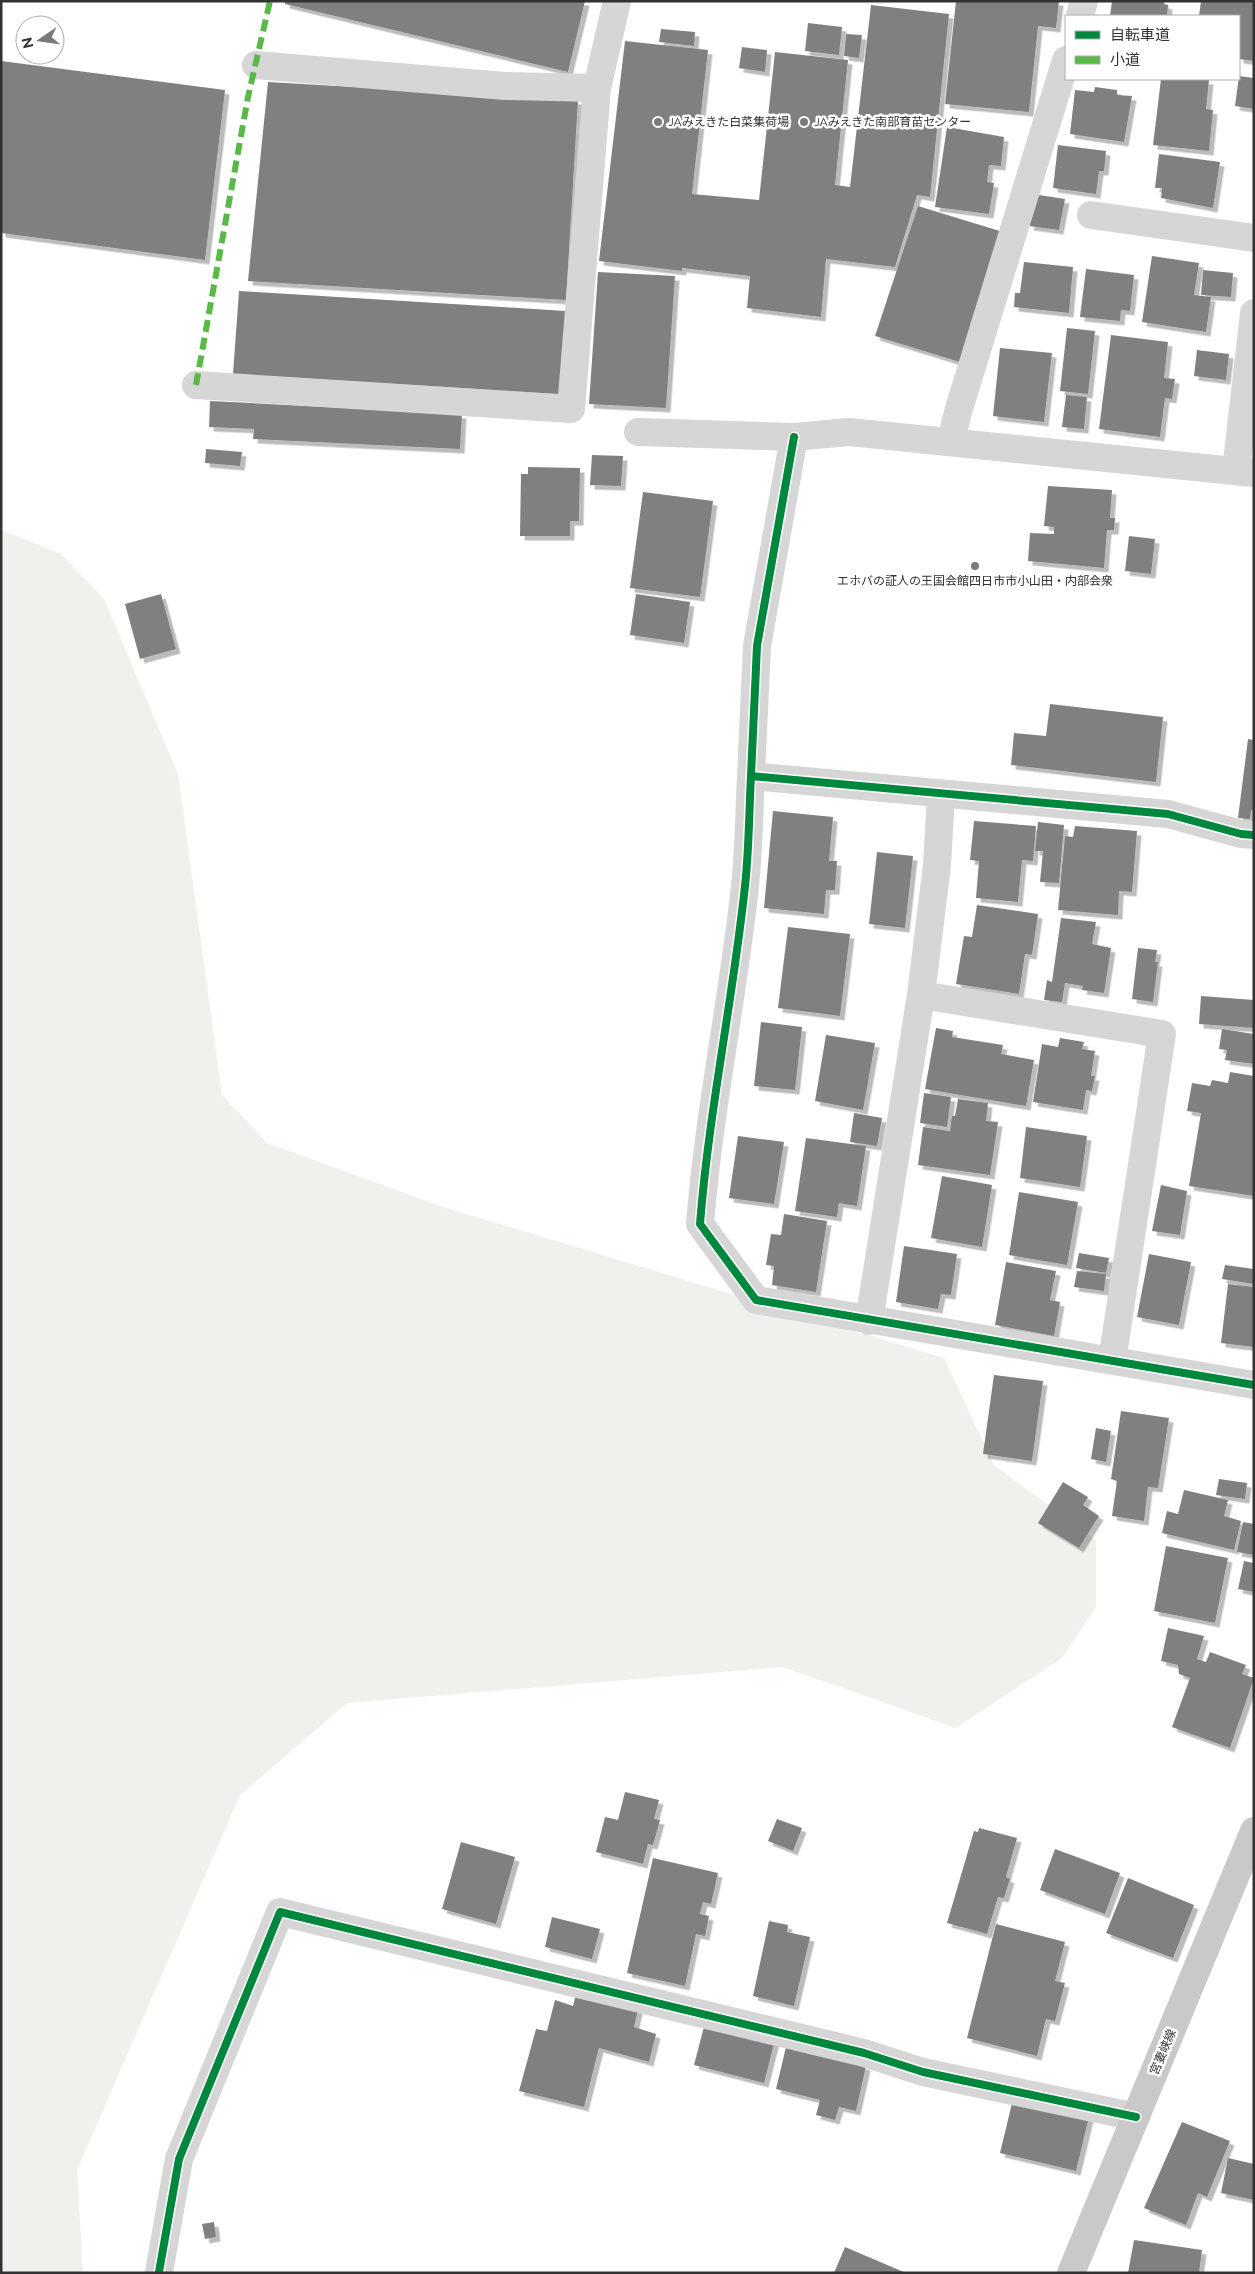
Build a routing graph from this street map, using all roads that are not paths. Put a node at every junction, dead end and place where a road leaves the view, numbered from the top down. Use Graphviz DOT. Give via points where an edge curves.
graph roads {
  1 [pos="617,1"];
  2 [pos="1084,1"];
  3 [pos="1080,15"];
  4 [pos="1065,63"];
  5 [pos="256,64"];
  6 [pos="597,88"];
  7 [pos="1091,215"];
  8 [pos="1254,238"];
  9 [pos="1254,313"];
  10 [pos="196,386"];
  11 [pos="638,432"];
  12 [pos="794,437"];
  13 [pos="951,441"];
  14 [pos="1245,472"];
  15 [pos="751,776"];
  16 [pos="941,795"];
  17 [pos="1254,835"];
  18 [pos="921,995"];
  19 [pos="869,1321"];
  20 [pos="1112,1361"];
  21 [pos="1254,1385"];
  22 [pos="1254,1831"];
  23 [pos="1136,2117"];
  24 [pos="159,2272"];
  25 [pos="1072,2273"];
  1 -- 6 [label="street"];
  2 -- 3 [label="street"];
  4 -- 13 [label="street"];
  5 -- 6 [label="street" via="505,86"];
  6 -- 10 [label="street" via="572,409"];
  7 -- 8 [label="street"];
  9 -- 14 [label="street"];
  11 -- 12 [label="street"];
  12 -- 13 [label="street" via="849,432"];
  12 -- 15 [label="street" via="757,646"];
  13 -- 14 [label="street"];
  15 -- 16 [label="street"];
  15 -- 19 [label="street" via="746,884 704,1165 700,1224 756,1300"];
  16 -- 17 [label="street" via="1168,814"];
  16 -- 18 [label="street" via="937,865"];
  18 -- 19 [label="street"];
  18 -- 20 [label="street" via="1162,1034"];
  19 -- 20 [label="street"];
  20 -- 21 [label="street"];
  22 -- 23 [label="main road, 宮妻峡線"];
  23 -- 24 [label="street" via="924,2072 864,2053 280,1912 179,2158"];
  23 -- 25 [label="main road, 宮妻峡線"];
}
